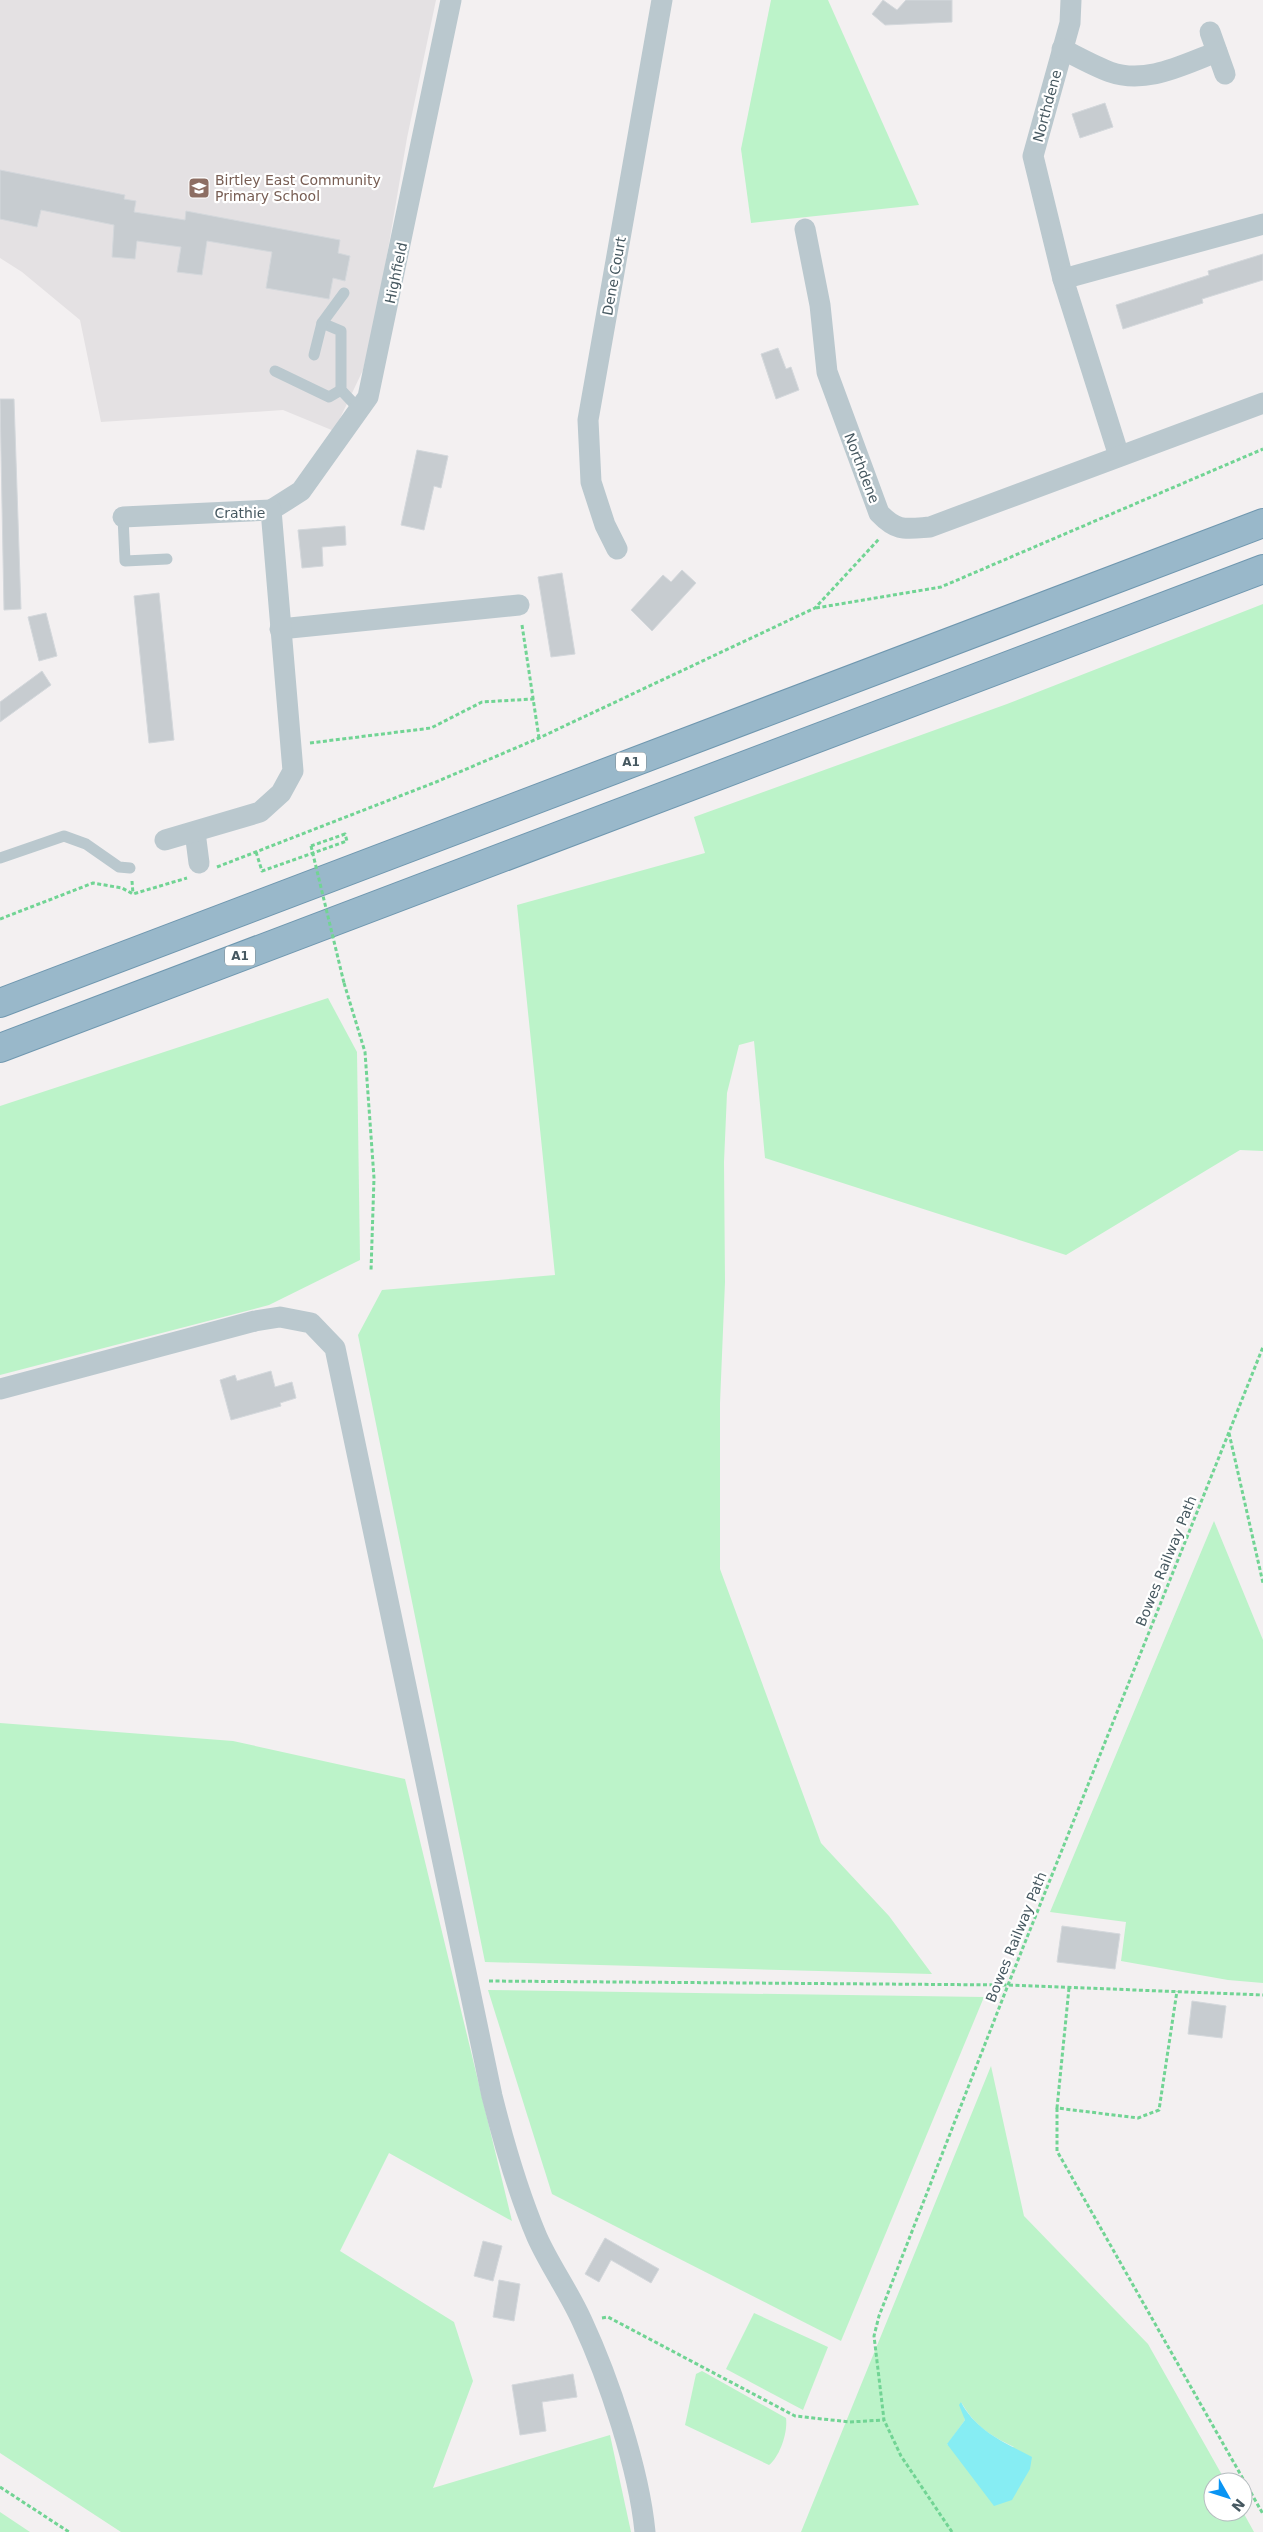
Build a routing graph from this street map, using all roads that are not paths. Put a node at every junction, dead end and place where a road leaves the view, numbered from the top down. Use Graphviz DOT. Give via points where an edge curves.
graph roads {
  1 [pos="451,0"];
  2 [pos="662,0"];
  3 [pos="1071,0"];
  4 [pos="1210,32"];
  5 [pos="1062,49"];
  6 [pos="1217,52"];
  7 [pos="1226,74"];
  8 [pos="1263,224"];
  9 [pos="805,229"];
  10 [pos="1062,279"];
  11 [pos="344,293"];
  12 [pos="322,323"];
  13 [pos="314,355"];
  14 [pos="275,371"];
  15 [pos="341,390"];
  16 [pos="1263,404"];
  17 [pos="360,410"];
  18 [pos="1119,456"];
  19 [pos="271,510"];
  20 [pos="122,517"];
  21 [pos="1263,523"];
  22 [pos="617,549"];
  23 [pos="166,559"];
  24 [pos="1263,569"];
  25 [pos="519,605"];
  26 [pos="280,629"];
  27 [pos="195,832"];
  28 [pos="165,840"];
  29 [pos="0,858"];
  30 [pos="130,868"];
  31 [pos="202,869"];
  32 [pos="0,1002"];
  33 [pos="0,1048"];
  34 [pos="0,1389"];
  35 [pos="645,2532"];
  1 -- 17 [label="street, Highfield" via="381,340 368,397"];
  2 -- 22 [label="street, Dene Court" via="588,420 591,482 605,525"];
  3 -- 5 [label="street, Northdene" via="1070,23"];
  4 -- 6 [label="street"];
  5 -- 6 [label="street, Northdene" via="1111,72 1132,76 1151,76"];
  5 -- 10 [label="street, Northdene" via="1034,156"];
  6 -- 7 [label="street"];
  8 -- 10 [label="street"];
  9 -- 18 [label="street, Northdene" via="820,305 827,372 880,513 891,525 906,529 930,527"];
  10 -- 18 [label="street, Northdene"];
  11 -- 12 [label="lane"];
  12 -- 13 [label="lane"];
  12 -- 15 [label="lane" via="341,331"];
  14 -- 15 [label="lane" via="329,397"];
  15 -- 17 [label="lane"];
  16 -- 18 [label="street"];
  17 -- 19 [label="street, Highfield" via="300,491"];
  19 -- 20 [label="street, Crathie"];
  19 -- 26 [label="street, Crathie"];
  20 -- 23 [label="lane" via="125,561"];
  21 -- 32 [label="highway, A1"];
  24 -- 33 [label="highway, A1"];
  25 -- 26 [label="street"];
  26 -- 27 [label="street, Crathie" via="293,771 281,793 260,812"];
  27 -- 28 [label="street, Crathie"];
  27 -- 31 [label="street"];
  29 -- 30 [label="lane" via="64,836 86,844 119,867"];
  34 -- 35 [label="street" via="280,1316 310,1323 335,1348 508,2156 537,2237 582,2320 620,2426 643,2509"];
}
